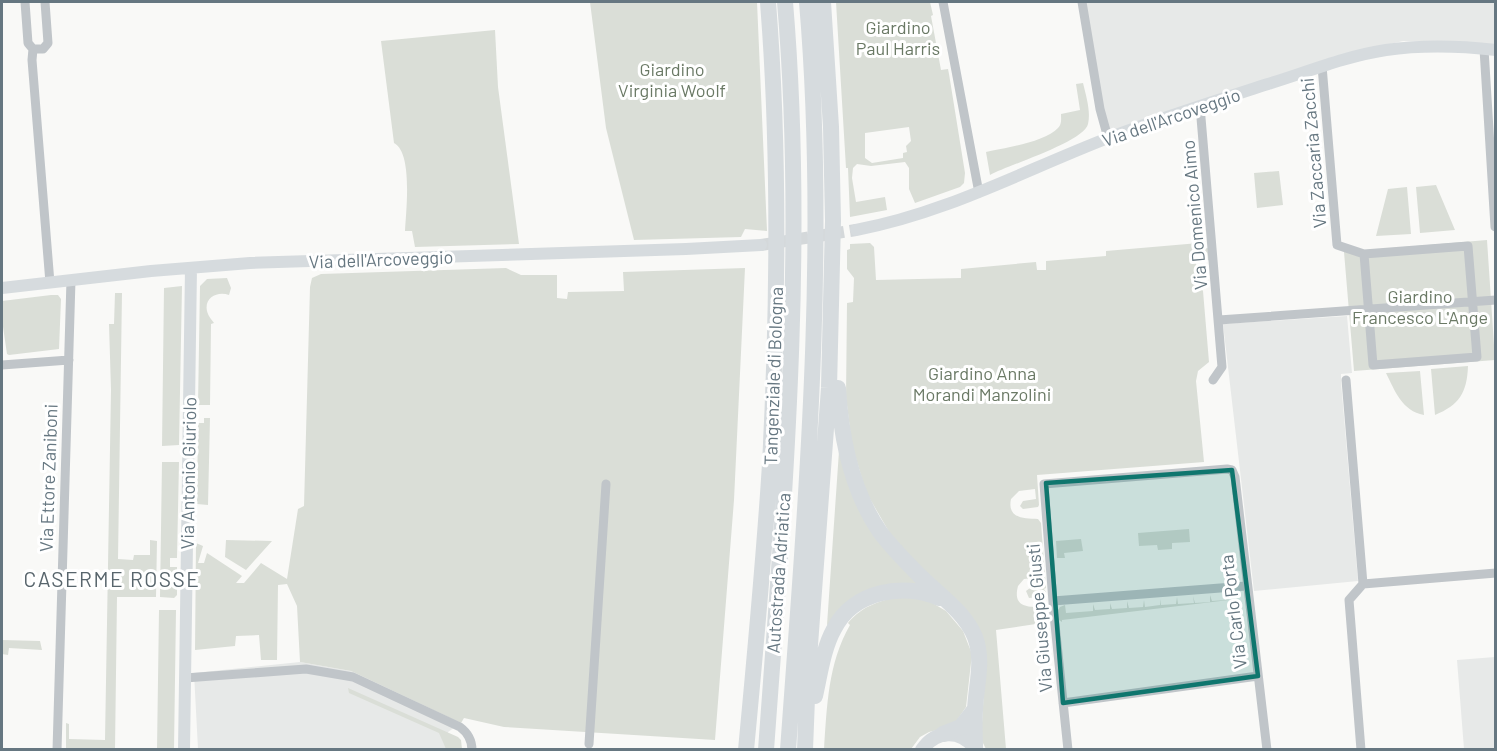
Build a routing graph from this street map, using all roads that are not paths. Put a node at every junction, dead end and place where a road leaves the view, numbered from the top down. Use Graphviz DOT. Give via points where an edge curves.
graph roads {
  1 [pos="25,2"];
  2 [pos="45,2"];
  3 [pos="768,2"];
  4 [pos="785,2"];
  5 [pos="807,2"];
  6 [pos="824,2"];
  7 [pos="943,2"];
  8 [pos="1082,2"];
  9 [pos="33,49"];
  10 [pos="1490,49"];
  11 [pos="1322,66"];
  12 [pos="1200,106"];
  13 [pos="1108,138"];
  14 [pos="979,193"];
  15 [pos="1495,227"];
  16 [pos="856,230"];
  17 [pos="761,245"];
  18 [pos="827,253"];
  19 [pos="1364,254"];
  20 [pos="191,268"];
  21 [pos="70,280"];
  22 [pos="50,283"];
  23 [pos="2,288"];
  24 [pos="1496,300"];
  25 [pos="1472,302"];
  26 [pos="1368,309"];
  27 [pos="1220,320"];
  28 [pos="69,360"];
  29 [pos="2,365"];
  30 [pos="1213,380"];
  31 [pos="1346,380"];
  32 [pos="606,484"];
  33 [pos="1044,484"];
  34 [pos="1496,573"];
  35 [pos="1362,584"];
  36 [pos="1246,586"];
  37 [pos="1053,602"];
  38 [pos="949,604"];
  39 [pos="1258,676"];
  40 [pos="185,678"];
  41 [pos="1063,703"];
  42 [pos="975,709"];
  43 [pos="943,734"];
  44 [pos="589,744"];
  45 [pos="472,746"];
  46 [pos="975,748"];
  47 [pos="57,750"];
  48 [pos="184,750"];
  49 [pos="746,750"];
  50 [pos="766,750"];
  51 [pos="788,750"];
  52 [pos="805,750"];
  53 [pos="922,750"];
  54 [pos="1068,750"];
  55 [pos="1267,750"];
  56 [pos="1361,750"];
  1 -- 9 [label="street" via="28,43"];
  2 -- 9 [label="street" via="48,43 43,49"];
  3 -- 49 [label="highway, Tangenziale di Bologna" via="777,258 770,466"];
  4 -- 50 [label="highway, Autostrada Adriatica" via="794,254 791,361"];
  5 -- 18 [label="highway, Autostrada Adriatica" via="815,224"];
  6 -- 18 [label="highway" via="831,127 832,221"];
  7 -- 14 [label="street"];
  8 -- 13 [label="street"];
  9 -- 22 [label="street"];
  10 -- 11 [label="street, Via dell'Arcoveggio" via="1401,48"];
  10 -- 15 [label="street"];
  11 -- 12 [label="street, Via dell'Arcoveggio"];
  11 -- 19 [label="street, Via Zaccaria Zacchi" via="1337,245"];
  12 -- 13 [label="street, Via dell'Arcoveggio"];
  12 -- 27 [label="street, Via Domenico Aimo"];
  13 -- 14 [label="street, Via dell'Arcoveggio"];
  14 -- 16 [label="street, Via dell'Arcoveggio" via="907,219"];
  17 -- 20 [label="street, Via dell'Arcoveggio"];
  18 -- 38 [label="highway" via="839,403 854,477 881,533"];
  18 -- 51 [label="highway, Autostrada Adriatica" via="804,502"];
  18 -- 52 [label="highway" via="826,454"];
  19 -- 25 [label="street" via="1468,246"];
  19 -- 26 [label="street"];
  20 -- 21 [label="street, Via dell'Arcoveggio"];
  20 -- 40 [label="street, Via Antonio Giuriolo"];
  21 -- 22 [label="street, Via dell'Arcoveggio"];
  21 -- 28 [label="street, Via Ettore Zaniboni"];
  22 -- 23 [label="street, Via dell'Arcoveggio"];
  24 -- 25 [label="street"];
  25 -- 26 [label="street"];
  25 -- 26 [label="street" via="1477,357 1373,365"];
  26 -- 27 [label="street"];
  27 -- 30 [label="street, Via Domenico Aimo" via="1222,367"];
  28 -- 29 [label="street"];
  28 -- 47 [label="street, Via Ettore Zaniboni"];
  31 -- 35 [label="street"];
  32 -- 44 [label="street"];
  33 -- 36 [label="street, Via Carlo Porta" via="1232,470"];
  33 -- 37 [label="street, Via Giuseppe Giusti"];
  34 -- 35 [label="street"];
  35 -- 56 [label="street" via="1349,600"];
  36 -- 37 [label="street"];
  36 -- 39 [label="street, Via Carlo Porta"];
  37 -- 41 [label="street, Via Giuseppe Giusti"];
  38 -- 42 [label="highway" via="970,628 978,648 980,673"];
  38 -- 52 [label="highway" via="927,593 894,590 870,597 848,611 828,645"];
  39 -- 41 [label="street"];
  39 -- 55 [label="street, Via Carlo Porta"];
  40 -- 45 [label="street" via="306,669 353,677 460,727"];
  40 -- 48 [label="street, Via Antonio Giuriolo"];
  41 -- 54 [label="street, Via Giuseppe Giusti"];
  42 -- 43 [label="highway" via="961,727"];
  42 -- 46 [label="highway"];
  43 -- 46 [label="main road" via="961,736"];
  43 -- 53 [label="main road"];
}
